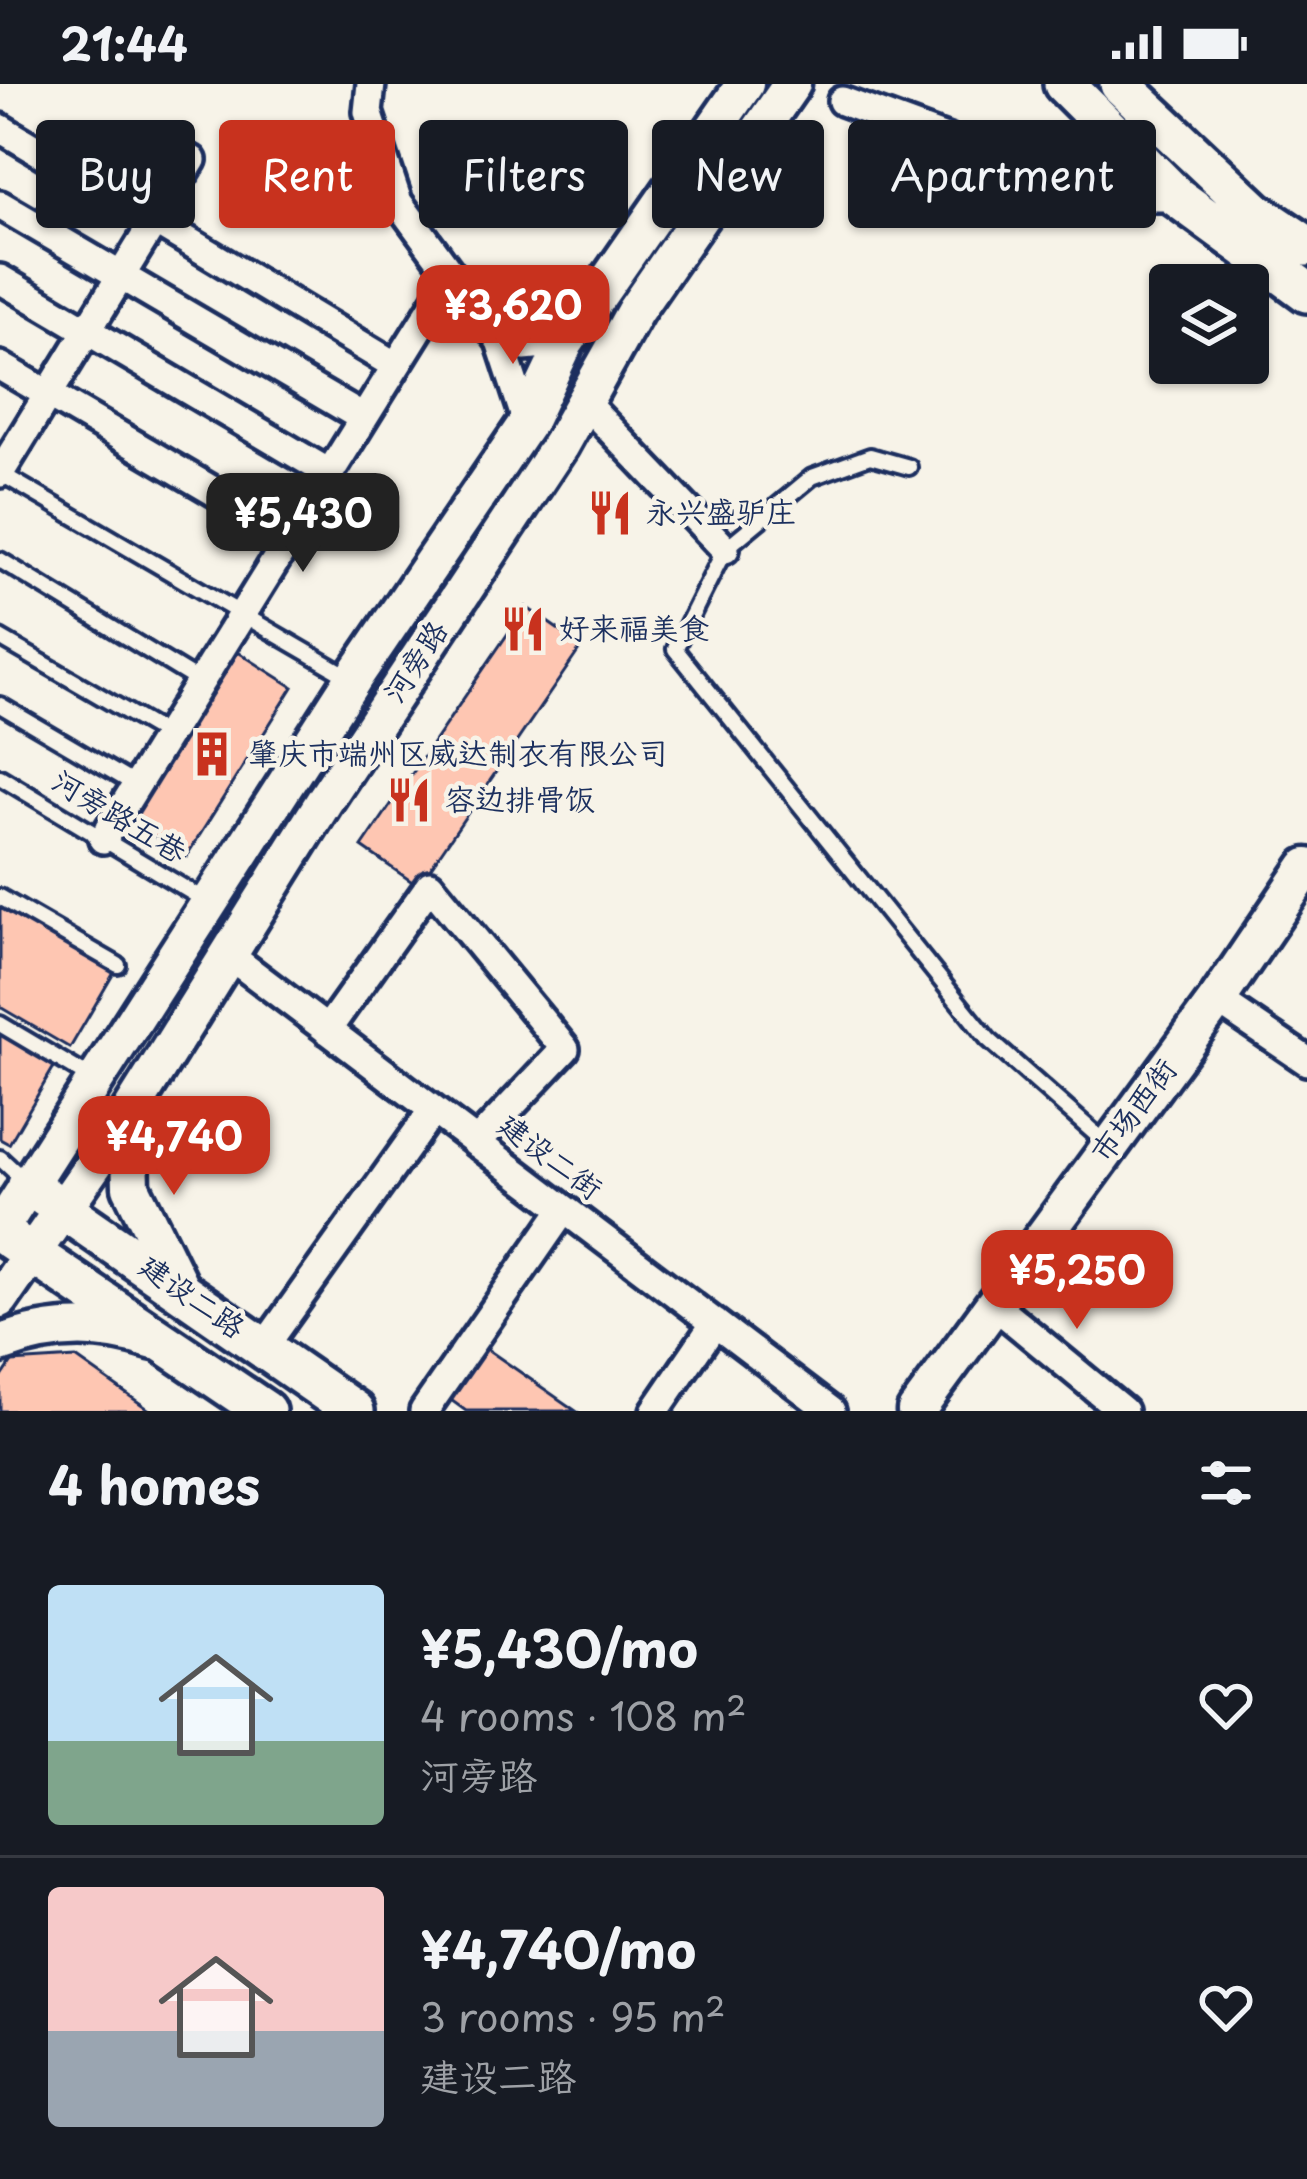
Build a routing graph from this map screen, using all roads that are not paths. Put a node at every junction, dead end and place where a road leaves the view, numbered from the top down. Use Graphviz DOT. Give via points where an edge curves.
graph roads {
  1 [pos="370,84"];
  2 [pos="745,84"];
  3 [pos="1064,84"];
  4 [pos="1120,84"];
  5 [pos="779,89"];
  6 [pos="842,101"];
  7 [pos="0,128"];
  8 [pos="36,149"];
  9 [pos="1177,197"];
  10 [pos="0,205"];
  11 [pos="150,228"];
  12 [pos="168,228"];
  13 [pos="1307,247"];
  14 [pos="121,276"];
  15 [pos="0,279"];
  16 [pos="450,279"];
  17 [pos="1307,292"];
  18 [pos="87,331"];
  19 [pos="500,341"];
  20 [pos="565,343"];
  21 [pos="0,366"];
  22 [pos="396,366"];
  23 [pos="48,394"];
  24 [pos="584,402"];
  25 [pos="364,418"];
  26 [pos="527,423"];
  27 [pos="909,467"];
  28 [pos="0,473"];
  29 [pos="329,473"];
  30 [pos="290,536"];
  31 [pos="725,549"];
  32 [pos="0,560"];
  33 [pos="242,615"];
  34 [pos="0,638"];
  35 [pos="353,679"];
  36 [pos="200,682"];
  37 [pos="0,705"];
  38 [pos="167,736"];
  39 [pos="0,777"];
  40 [pos="136,785"];
  41 [pos="103,838"];
  42 [pos="1307,867"];
  43 [pos="0,896"];
  44 [pos="210,903"];
  45 [pos="230,956"];
  46 [pos="118,965"];
  47 [pos="1217,1000"];
  48 [pos="0,1024"];
  49 [pos="327,1030"];
  50 [pos="1307,1060"];
  51 [pos="96,1080"];
  52 [pos="433,1110"];
  53 [pos="129,1114"];
  54 [pos="476,1143"];
  55 [pos="1108,1145"];
  56 [pos="14,1171"];
  57 [pos="63,1208"];
  58 [pos="563,1209"];
  59 [pos="10,1238"];
  60 [pos="182,1289"];
  61 [pos="0,1299"];
  62 [pos="991,1302"];
  63 [pos="715,1323"];
  64 [pos="159,1342"];
  65 [pos="0,1343"];
  66 [pos="264,1347"];
  67 [pos="302,1375"];
  68 [pos="266,1411"];
  69 [pos="278,1411"];
  70 [pos="354,1411"];
  71 [pos="424,1411"];
  72 [pos="656,1411"];
  73 [pos="831,1411"];
  74 [pos="916,1411"];
  75 [pos="1123,1411"];
  1 -- 16 [label="street" via="368,112 398,202"];
  2 -- 20 [label="street, 河旁路"];
  3 -- 9 [label="main road"];
  4 -- 13 [label="main road" via="1256,212"];
  5 -- 24 [label="street, 河旁路"];
  6 -- 9 [label="street" via="1103,196"];
  7 -- 8 [label="street"];
  9 -- 17 [label="main road"];
  10 -- 14 [label="street"];
  11 -- 14 [label="street"];
  12 -- 22 [label="street"];
  14 -- 18 [label="street"];
  14 -- 25 [label="street"];
  15 -- 18 [label="street"];
  16 -- 19 [label="street"];
  16 -- 22 [label="street"];
  18 -- 23 [label="street"];
  18 -- 29 [label="street"];
  19 -- 20 [label="street"];
  19 -- 26 [label="street"];
  20 -- 26 [label="street, 河旁路"];
  21 -- 23 [label="street"];
  22 -- 25 [label="street"];
  23 -- 28 [label="street"];
  23 -- 30 [label="street"];
  24 -- 31 [label="street"];
  24 -- 45 [label="street, 河旁路"];
  25 -- 29 [label="street"];
  26 -- 35 [label="street, 河旁路"];
  27 -- 31 [label="lane" via="870,456 812,477"];
  28 -- 33 [label="lane"];
  29 -- 30 [label="street"];
  30 -- 33 [label="street"];
  31 -- 55 [label="lane" via="675,649 988,1040"];
  32 -- 36 [label="lane"];
  33 -- 35 [label="lane"];
  33 -- 36 [label="street"];
  34 -- 38 [label="lane"];
  35 -- 44 [label="street, 河旁路"];
  36 -- 38 [label="street"];
  37 -- 40 [label="lane"];
  38 -- 40 [label="street"];
  39 -- 41 [label="lane, 河旁路五巷"];
  40 -- 41 [label="street"];
  41 -- 44 [label="lane, 河旁路五巷"];
  42 -- 47 [label="street, 市场西街"];
  43 -- 46 [label="lane"];
  44 -- 51 [label="street, 河旁路"];
  45 -- 49 [label="street, 建设二街"];
  45 -- 53 [label="street, 河旁路"];
  47 -- 50 [label="street"];
  47 -- 55 [label="street, 市场西街"];
  48 -- 51 [label="lane"];
  49 -- 52 [label="street, 建设二街"];
  49 -- 54 [label="street" via="430,884 565,1049"];
  51 -- 56 [label="street, 河旁路"];
  52 -- 54 [label="street, 建设二街"];
  52 -- 66 [label="street"];
  53 -- 57 [label="street, 河旁路"];
  53 -- 60 [label="street" via="130,1186"];
  54 -- 58 [label="street, 建设二街"];
  55 -- 62 [label="street, 市场西街"];
  56 -- 57 [label="main road, 建设二路"];
  56 -- 59 [label="street, 河旁路"];
  57 -- 59 [label="street, 河旁路"];
  57 -- 60 [label="main road, 建设二路"];
  58 -- 63 [label="street, 建设二街"];
  58 -- 71 [label="street"];
  59 -- 61 [label="street, 河旁路"];
  59 -- 64 [label="main road, 建设二路"];
  60 -- 66 [label="main road, 建设二路"];
  62 -- 74 [label="street, 市场西街"];
  62 -- 75 [label="street"];
  63 -- 72 [label="street"];
  63 -- 73 [label="street, 建设二街"];
  64 -- 65 [label="street" via="112,1328 43,1331"];
  64 -- 68 [label="main road, 建设二路"];
  66 -- 67 [label="main road, 建设二路"];
  67 -- 69 [label="main road"];
  67 -- 70 [label="main road, 建设二路"];
}
